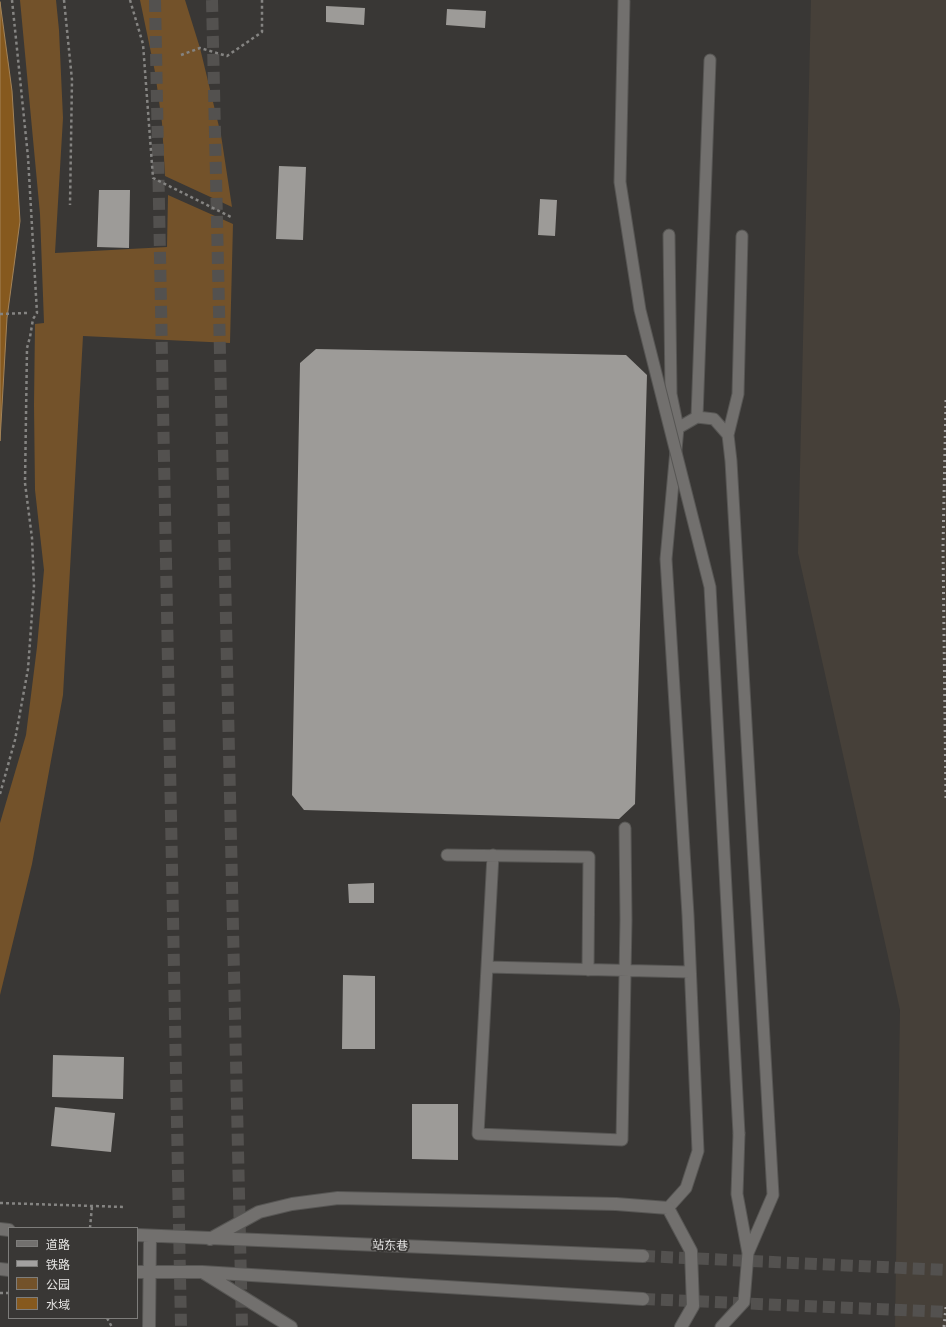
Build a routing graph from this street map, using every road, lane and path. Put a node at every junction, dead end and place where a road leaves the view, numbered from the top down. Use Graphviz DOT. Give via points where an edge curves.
graph roads {
  1 [pos="12,0"];
  2 [pos="64,0"];
  3 [pos="130,0"];
  4 [pos="262,0"];
  5 [pos="624,0"];
  6 [pos="181,55"];
  7 [pos="710,60"];
  8 [pos="70,205"];
  9 [pos="233,218"];
  10 [pos="669,235"];
  11 [pos="742,236"];
  12 [pos="27,313"];
  13 [pos="0,314"];
  14 [pos="697,418"];
  15 [pos="678,428"];
  16 [pos="728,435"];
  17 [pos="0,794"];
  18 [pos="625,828"];
  19 [pos="447,855"];
  20 [pos="493,855"];
  21 [pos="487,968"];
  22 [pos="588,970"];
  23 [pos="624,971"];
  24 [pos="690,972"];
  25 [pos="0,1203"];
  26 [pos="92,1206"];
  27 [pos="125,1207"];
  28 [pos="668,1208"];
  29 [pos="90,1227"];
  30 [pos="138,1235"];
  31 [pos="150,1236"];
  32 [pos="210,1239"];
  33 [pos="748,1253"];
  34 [pos="643,1256"];
  35 [pos="138,1272"];
  36 [pos="149,1272"];
  37 [pos="202,1272"];
  38 [pos="643,1299"];
  39 [pos="149,1327"];
  40 [pos="291,1327"];
  41 [pos="681,1327"];
  42 [pos="721,1327"];
  1 -- 17 [label="path" via="28,158 37,313 33,319 27,348 25,483 32,538 34,586 28,669 15,740"];
  2 -- 8 [label="path" via="72,80"];
  3 -- 9 [label="path" via="143,44 153,178"];
  4 -- 6 [label="path" via="262,32 239,48 227,56 200,48"];
  5 -- 33 [label="lane, bridge" via="620,182 640,310 710,588 739,1134 737,1194"];
  7 -- 14 [label="lane"];
  10 -- 15 [label="lane" via="672,394"];
  11 -- 16 [label="lane" via="738,394"];
  12 -- 13 [label="path"];
  14 -- 15 [label="lane"];
  14 -- 16 [label="lane" via="714,419"];
  15 -- 24 [label="lane" via="666,559"];
  16 -- 33 [label="lane" via="772,1195"];
  18 -- 23 [label="lane"];
  19 -- 20 [label="lane"];
  20 -- 21 [label="lane"];
  20 -- 22 [label="lane" via="589,857"];
  21 -- 22 [label="lane"];
  21 -- 23 [label="lane" via="478,1134 622,1140"];
  22 -- 23 [label="lane"];
  23 -- 24 [label="lane"];
  24 -- 28 [label="lane" via="698,1151 686,1188"];
  25 -- 26 [label="path"];
  26 -- 27 [label="path"];
  26 -- 29 [label="path"];
  28 -- 32 [label="main road" via="616,1204 338,1198 292,1204 259,1212"];
  28 -- 41 [label="main road" via="691,1251 693,1306"];
  30 -- 31 [label="main road, 站东巷"];
  31 -- 32 [label="main road, 站东巷"];
  31 -- 36 [label="main road"];
  32 -- 34 [label="main road, 站东巷"];
  33 -- 42 [label="lane" via="744,1302"];
  35 -- 36 [label="main road"];
  36 -- 37 [label="main road"];
  36 -- 39 [label="main road"];
  37 -- 38 [label="main road"];
  37 -- 40 [label="main road"];
}
